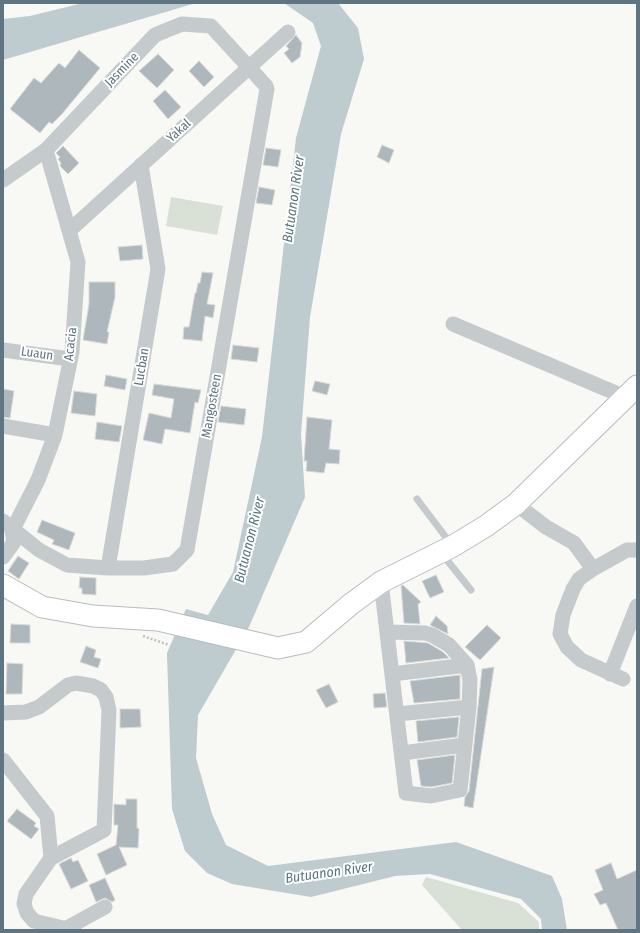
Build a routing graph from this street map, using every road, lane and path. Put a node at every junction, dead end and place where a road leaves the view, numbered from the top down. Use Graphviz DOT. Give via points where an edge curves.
graph roads {
  1 [pos="288,32"];
  2 [pos="248,68"];
  3 [pos="46,150"];
  4 [pos="141,165"];
  5 [pos="3,180"];
  6 [pos="70,230"];
  7 [pos="453,324"];
  8 [pos="3,350"];
  9 [pos="70,359"];
  10 [pos="631,392"];
  11 [pos="3,426"];
  12 [pos="55,435"];
  13 [pos="417,499"];
  14 [pos="516,504"];
  15 [pos="8,528"];
  16 [pos="446,549"];
  17 [pos="637,550"];
  18 [pos="3,557"];
  19 [pos="108,568"];
  20 [pos="593,569"];
  21 [pos="381,582"];
  22 [pos="3,584"];
  23 [pos="471,590"];
  24 [pos="637,606"];
  25 [pos="387,632"];
  26 [pos="467,665"];
  27 [pos="392,674"];
  28 [pos="468,707"];
  29 [pos="3,713"];
  30 [pos="397,714"];
  31 [pos="464,745"];
  32 [pos="402,753"];
  33 [pos="3,760"];
  34 [pos="51,858"];
  35 [pos="105,907"];
  36 [pos="32,926"];
  37 [pos="68,929"];
  1 -- 2 [label="street, Yakal"];
  2 -- 3 [label="street, Jasmine" via="210,26 182,24 155,35"];
  2 -- 4 [label="street, Yakal"];
  2 -- 19 [label="street, Mangosteen" via="267,89 187,550 173,564 144,568"];
  3 -- 5 [label="street, Jasmine"];
  3 -- 6 [label="street, Acacia"];
  4 -- 6 [label="street, Yakal"];
  4 -- 19 [label="street, Lucban" via="158,269"];
  6 -- 9 [label="street, Acacia" via="78,262"];
  7 -- 10 [label="street"];
  8 -- 9 [label="street, Luaun"];
  9 -- 12 [label="street, Acacia"];
  10 -- 14 [label="street"];
  11 -- 12 [label="street"];
  12 -- 15 [label="street, Acacia" via="38,480"];
  13 -- 16 [label="lane"];
  14 -- 16 [label="street" via="486,526"];
  14 -- 20 [label="street" via="546,527 574,543"];
  15 -- 18 [label="street, Acacia" via="14,542"];
  15 -- 19 [label="street, Mangosteen" via="39,550 67,565"];
  16 -- 21 [label="street"];
  16 -- 23 [label="lane"];
  17 -- 20 [label="street" via="627,550"];
  20 -- 24 [label="street" via="579,579 573,589 560,634 567,648 581,660 617,676"];
  21 -- 22 [label="street" via="306,642 278,648 158,620 92,616 42,607"];
  21 -- 25 [label="street"];
  25 -- 26 [label="street" via="432,635 449,645"];
  25 -- 27 [label="street"];
  26 -- 27 [label="street"];
  26 -- 28 [label="street" via="470,680"];
  27 -- 30 [label="street"];
  28 -- 30 [label="street"];
  28 -- 31 [label="street"];
  29 -- 34 [label="street" via="26,712 39,707 76,683 93,686 101,690 106,697 109,710 104,830"];
  30 -- 32 [label="street"];
  31 -- 32 [label="street"];
  31 -- 32 [label="street" via="460,790 431,796 406,793"];
  33 -- 34 [label="street" via="48,816"];
  34 -- 36 [label="street" via="26,894 24,904"];
  35 -- 37 [label="street"];
  36 -- 37 [label="street"];
}
